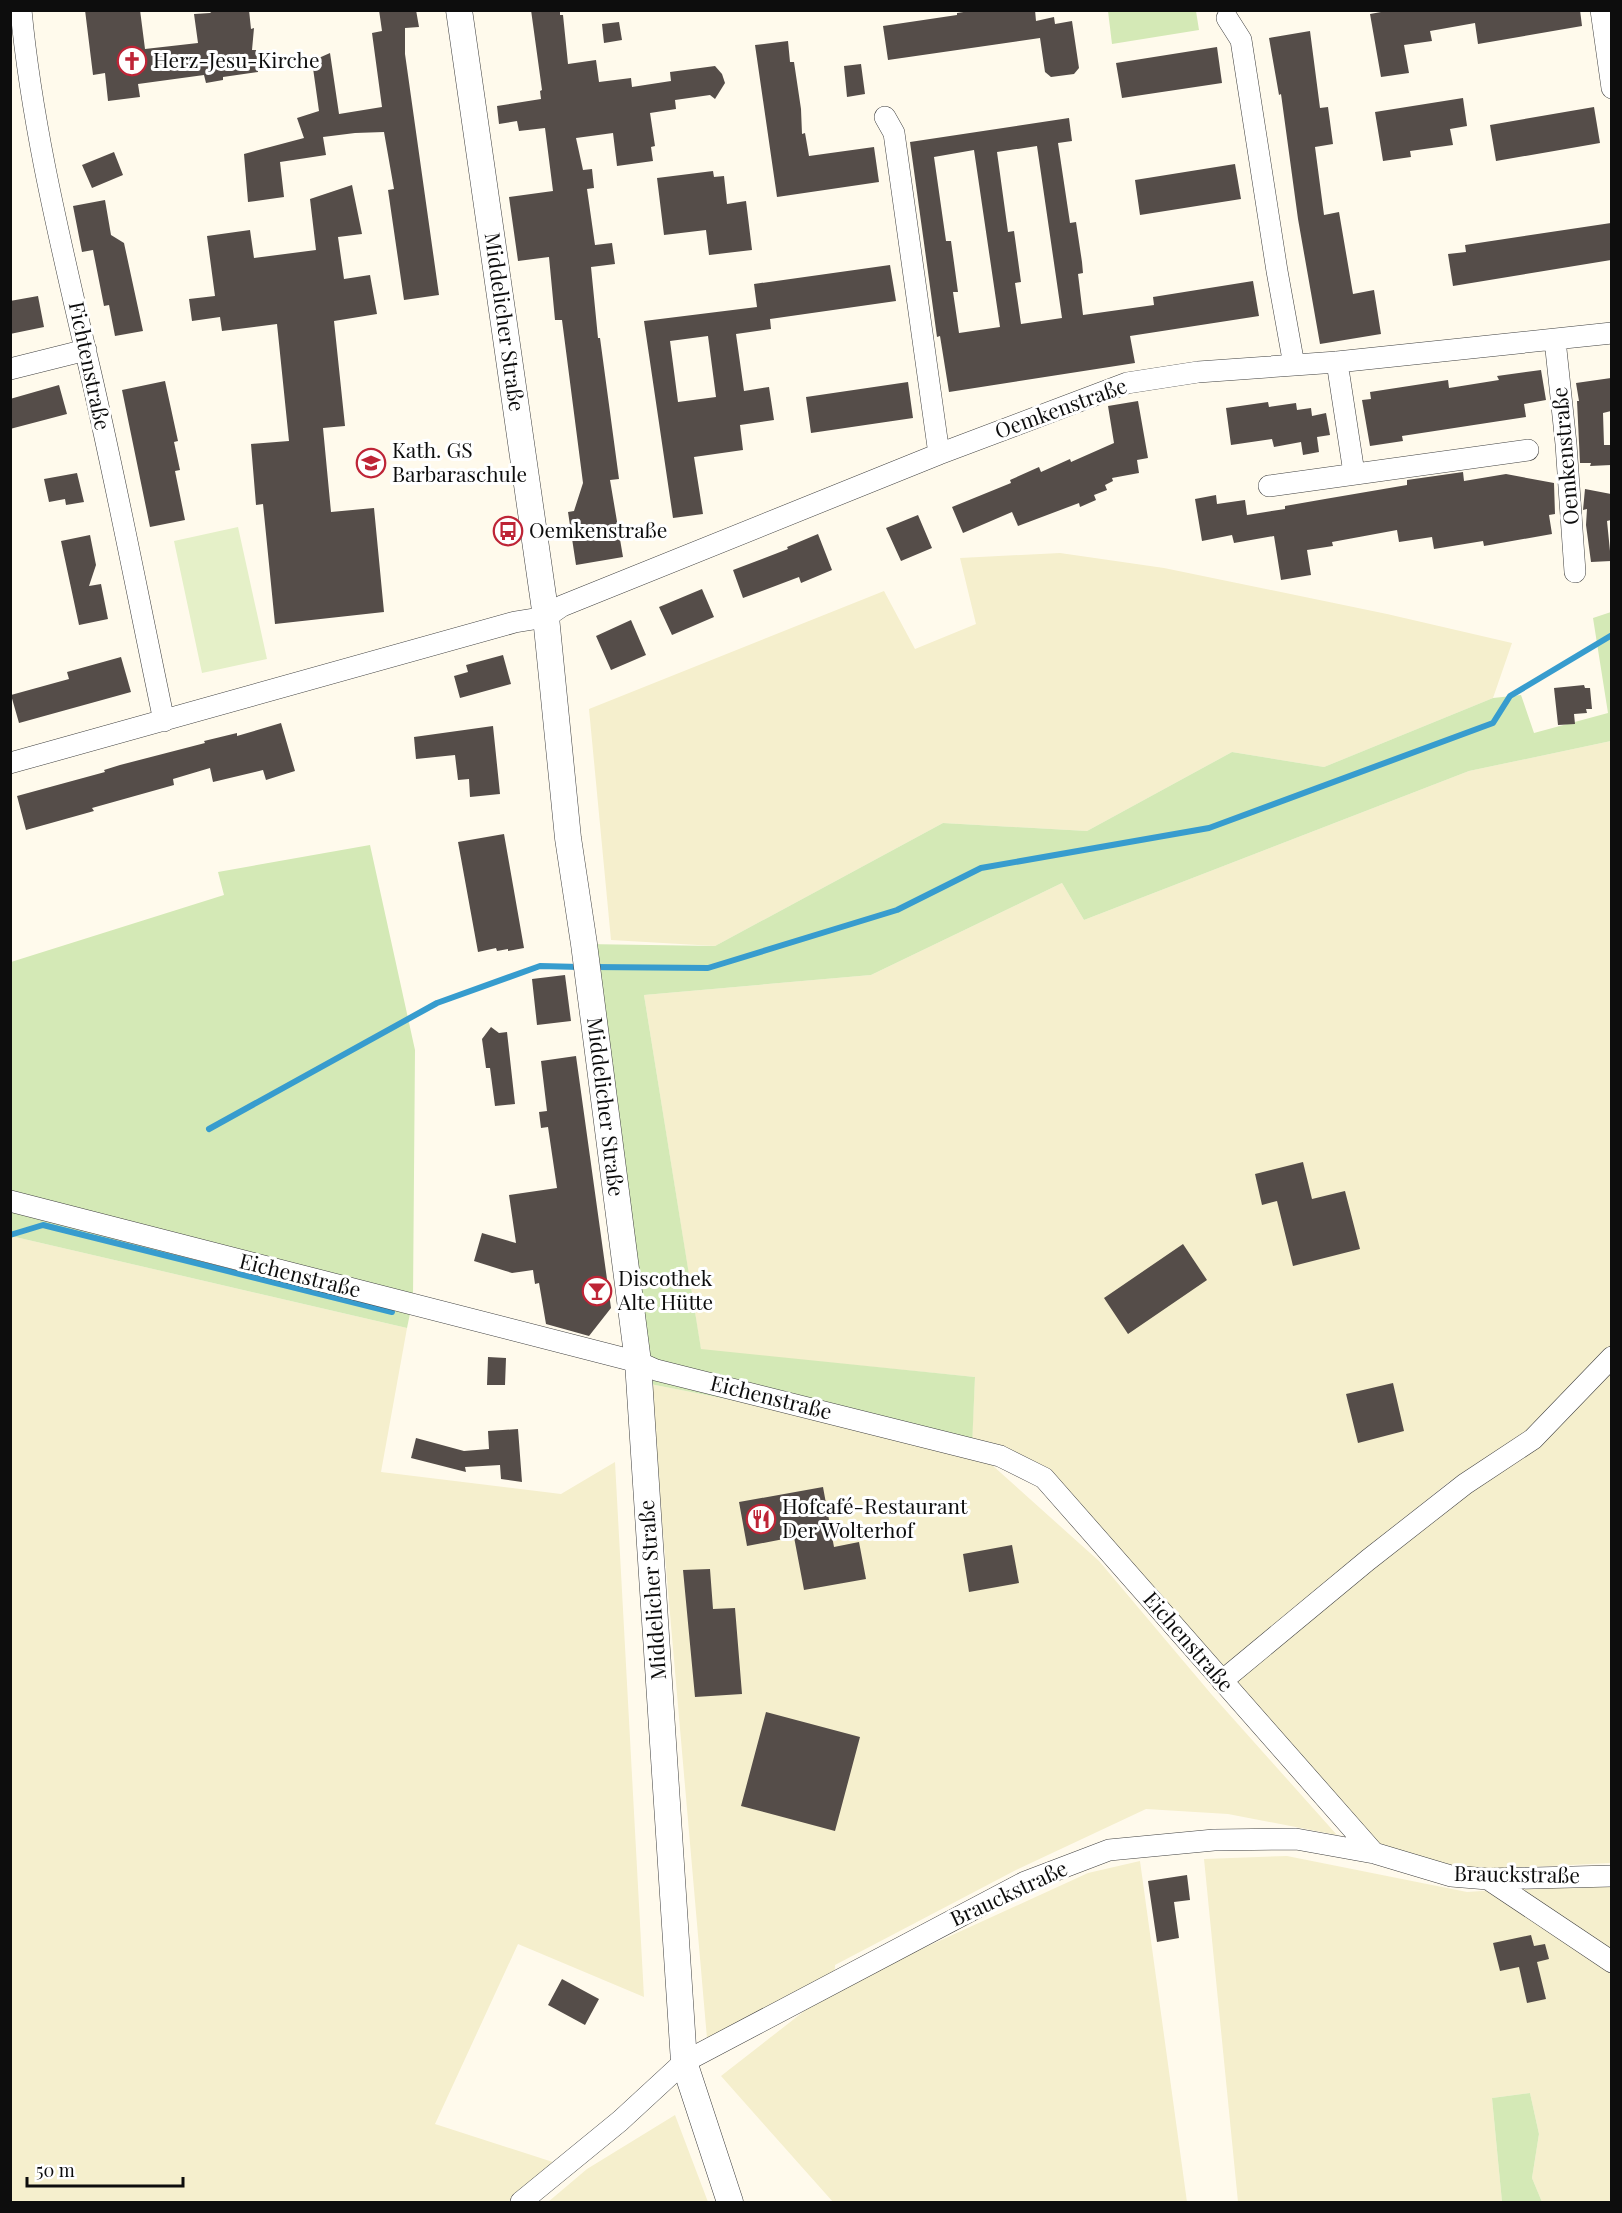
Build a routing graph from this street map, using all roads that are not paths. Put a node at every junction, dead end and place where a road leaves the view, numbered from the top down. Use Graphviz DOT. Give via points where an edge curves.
graph roads {
  1 [pos="21,10"];
  2 [pos="459,10"];
  3 [pos="1600,10"];
  4 [pos="1227,18"];
  5 [pos="1611,88"];
  6 [pos="885,117"];
  7 [pos="1611,333"];
  8 [pos="1555,340"];
  9 [pos="86,350"];
  10 [pos="1338,362"];
  11 [pos="1294,365"];
  12 [pos="10,369"];
  13 [pos="1528,450"];
  14 [pos="939,454"];
  15 [pos="1354,473"];
  16 [pos="1269,486"];
  17 [pos="1575,572"];
  18 [pos="546,617"];
  19 [pos="164,721"];
  20 [pos="10,763"];
  21 [pos="10,1201"];
  22 [pos="1611,1357"];
  23 [pos="638,1362"];
  24 [pos="1222,1681"];
  25 [pos="1374,1853"];
  26 [pos="1611,1876"];
  27 [pos="1488,1879"];
  28 [pos="1611,1962"];
  29 [pos="684,2062"];
  30 [pos="521,2202"];
  31 [pos="730,2202"];
  1 -- 9 [label="street, Fichtenstraße" via="54,213"];
  2 -- 18 [label="street, Middelicher Straße"];
  3 -- 5 [label="street"];
  4 -- 11 [label="street" via="1241,39"];
  6 -- 14 [label="street" via="894,133"];
  7 -- 8 [label="street, Oemkenstraße"];
  8 -- 10 [label="street, Oemkenstraße"];
  8 -- 17 [label="street, Oemkenstraße"];
  9 -- 12 [label="street"];
  9 -- 19 [label="street, Fichtenstraße"];
  10 -- 11 [label="street, Oemkenstraße"];
  10 -- 15 [label="street"];
  11 -- 14 [label="street, Oemkenstraße" via="1198,372 1127,383"];
  13 -- 15 [label="street, Oemkenstraße"];
  14 -- 18 [label="street, Oemkenstraße" via="562,606"];
  15 -- 16 [label="street, Oemkenstraße"];
  18 -- 19 [label="street, Oemkenstraße" via="515,622"];
  18 -- 23 [label="street, Middelicher Straße" via="568,838"];
  19 -- 20 [label="street, Oemkenstraße"];
  21 -- 23 [label="street, Eichenstraße"];
  22 -- 24 [label="street" via="1533,1439 1465,1484"];
  23 -- 24 [label="street, Eichenstraße" via="656,1370 1000,1456 1044,1478"];
  23 -- 29 [label="street, Middelicher Straße"];
  24 -- 25 [label="street, Eichenstraße"];
  25 -- 27 [label="street, Brauckstraße" via="1451,1876"];
  25 -- 29 [label="street, Brauckstraße" via="1296,1839 1214,1840 1109,1850 1025,1882"];
  26 -- 27 [label="street, Brauckstraße"];
  27 -- 28 [label="street"];
  29 -- 30 [label="street, Brauckstraße" via="620,2121"];
  29 -- 31 [label="street, Middelicher Straße"];
}
